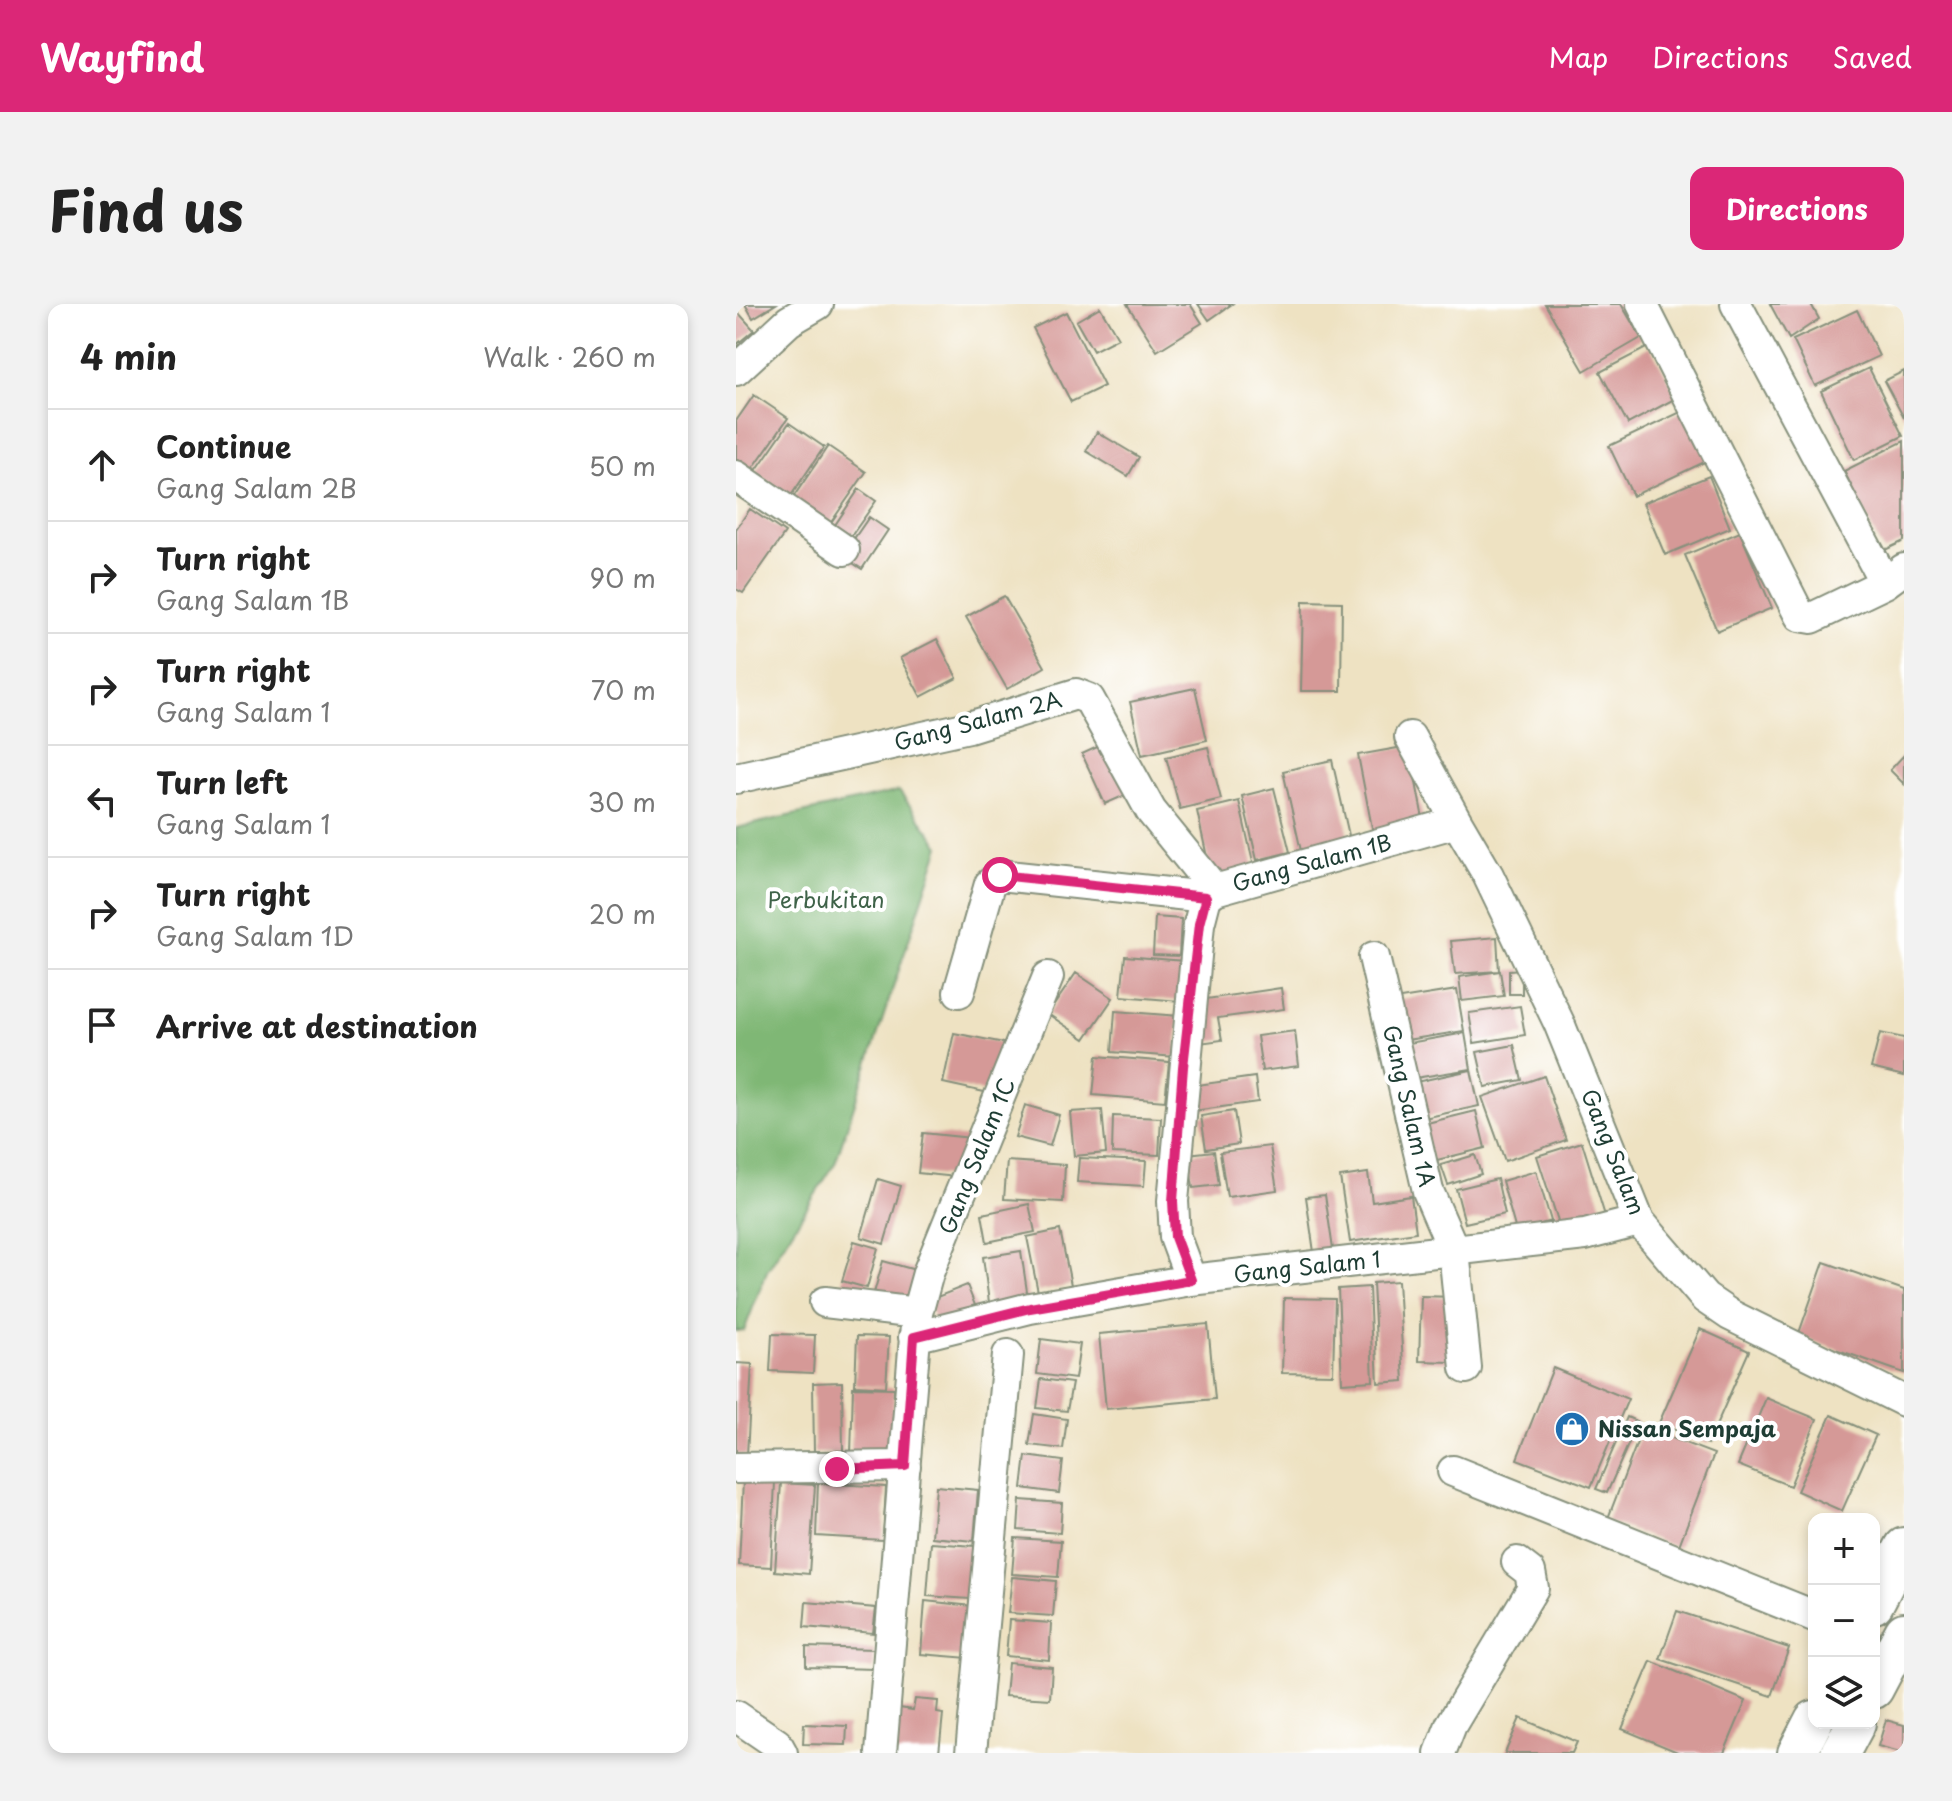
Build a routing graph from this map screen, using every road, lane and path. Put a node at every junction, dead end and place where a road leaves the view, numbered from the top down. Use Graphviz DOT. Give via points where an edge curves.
graph roads {
  1 [pos="818,304"];
  2 [pos="1642,304"];
  3 [pos="1736,304"];
  4 [pos="736,370"];
  5 [pos="736,476"];
  6 [pos="844,550"];
  7 [pos="1894,576"];
  8 [pos="1410,737"];
  9 [pos="736,778"];
  10 [pos="1457,822"];
  11 [pos="1211,893"];
  12 [pos="1374,957"];
  13 [pos="1048,977"];
  14 [pos="959,992"];
  15 [pos="1639,1221"];
  16 [pos="1454,1251"];
  17 [pos="1191,1280"];
  18 [pos="825,1302"];
  19 [pos="916,1325"];
  20 [pos="1008,1355"];
  21 [pos="1466,1368"];
  22 [pos="1904,1401"];
  23 [pos="905,1466"];
  24 [pos="736,1468"];
  25 [pos="1453,1471"];
  26 [pos="1904,1547"];
  27 [pos="1517,1562"];
  28 [pos="1880,1593"];
  29 [pos="1808,1614"];
  30 [pos="1904,1632"];
  31 [pos="1880,1678"];
  32 [pos="736,1716"];
  33 [pos="1809,1729"];
  34 [pos="1853,1729"];
  35 [pos="782,1753"];
  36 [pos="881,1753"];
  37 [pos="971,1753"];
  38 [pos="1440,1753"];
  39 [pos="1797,1753"];
  40 [pos="1840,1753"];
  1 -- 4 [label="street" via="789,321"];
  2 -- 7 [label="street" via="1800,616 1812,618"];
  3 -- 7 [label="street"];
  5 -- 6 [label="street"];
  8 -- 10 [label="street"];
  9 -- 11 [label="street, Gang Salam 2A" via="969,727 1076,694 1089,699 1151,811"];
  10 -- 11 [label="street, Gang Salam 1B"];
  10 -- 15 [label="street, Gang Salam" via="1488,875 1576,1061"];
  11 -- 14 [label="street" via="1000,875 990,884"];
  11 -- 17 [label="street, Gang Salam 1B" via="1199,924 1173,1201 1175,1237"];
  12 -- 16 [label="street, Gang Salam 1A" via="1428,1191"];
  13 -- 19 [label="street, Gang Salam 1C" via="928,1273"];
  15 -- 16 [label="street, Gang Salam 1" via="1585,1235"];
  15 -- 22 [label="street, Gang Salam" via="1705,1298 1730,1315"];
  16 -- 17 [label="street, Gang Salam 1"];
  16 -- 21 [label="street, Gang Salam 1A"];
  17 -- 19 [label="street, Gang Salam 1"];
  18 -- 19 [label="street"];
  19 -- 23 [label="street"];
  20 -- 37 [label="street"];
  23 -- 24 [label="street"];
  23 -- 36 [label="street"];
  25 -- 29 [label="street"];
  26 -- 28 [label="main road"];
  27 -- 38 [label="street" via="1530,1572 1533,1588 1451,1725"];
  30 -- 31 [label="main road"];
  32 -- 35 [label="street"];
  33 -- 39 [label="main road"];
  34 -- 40 [label="main road"];
}
